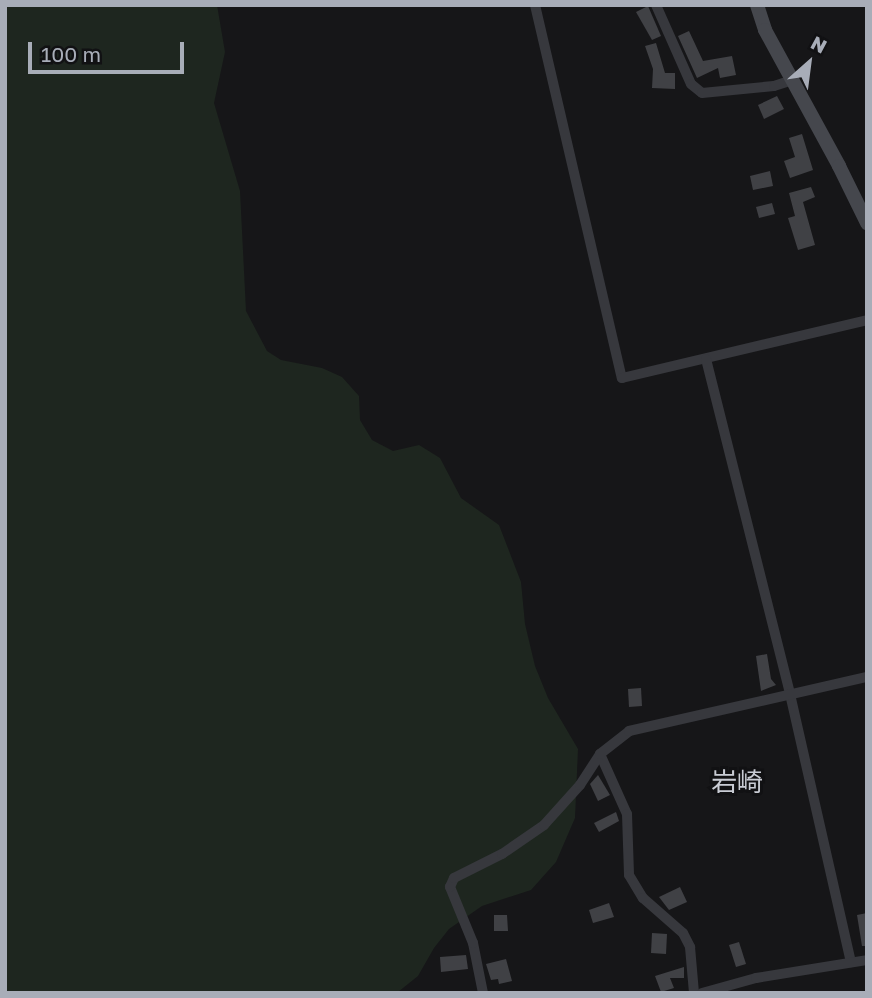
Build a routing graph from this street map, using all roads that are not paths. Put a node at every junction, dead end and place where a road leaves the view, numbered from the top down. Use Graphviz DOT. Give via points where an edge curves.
graph roads {
  1 [pos="534,5"];
  2 [pos="656,5"];
  3 [pos="757,5"];
  4 [pos="792,80"];
  5 [pos="867,223"];
  6 [pos="867,320"];
  7 [pos="706,359"];
  8 [pos="867,677"];
  9 [pos="790,694"];
  10 [pos="600,754"];
  11 [pos="867,960"];
  12 [pos="851,962"];
  13 [pos="483,993"];
  14 [pos="694,993"];
  15 [pos="702,993"];
  1 -- 7 [label="street" via="622,378"];
  2 -- 4 [label="street" via="691,84 702,93"];
  3 -- 4 [label="main road"];
  4 -- 5 [label="main road"];
  6 -- 7 [label="street"];
  7 -- 9 [label="street"];
  8 -- 9 [label="street"];
  9 -- 10 [label="street" via="629,731"];
  9 -- 12 [label="street"];
  10 -- 13 [label="street" via="544,825 502,854 454,878 450,887 473,943"];
  10 -- 14 [label="street" via="627,814 629,875 643,898 683,933 690,947"];
  11 -- 12 [label="street"];
  12 -- 15 [label="street" via="756,978"];
}
